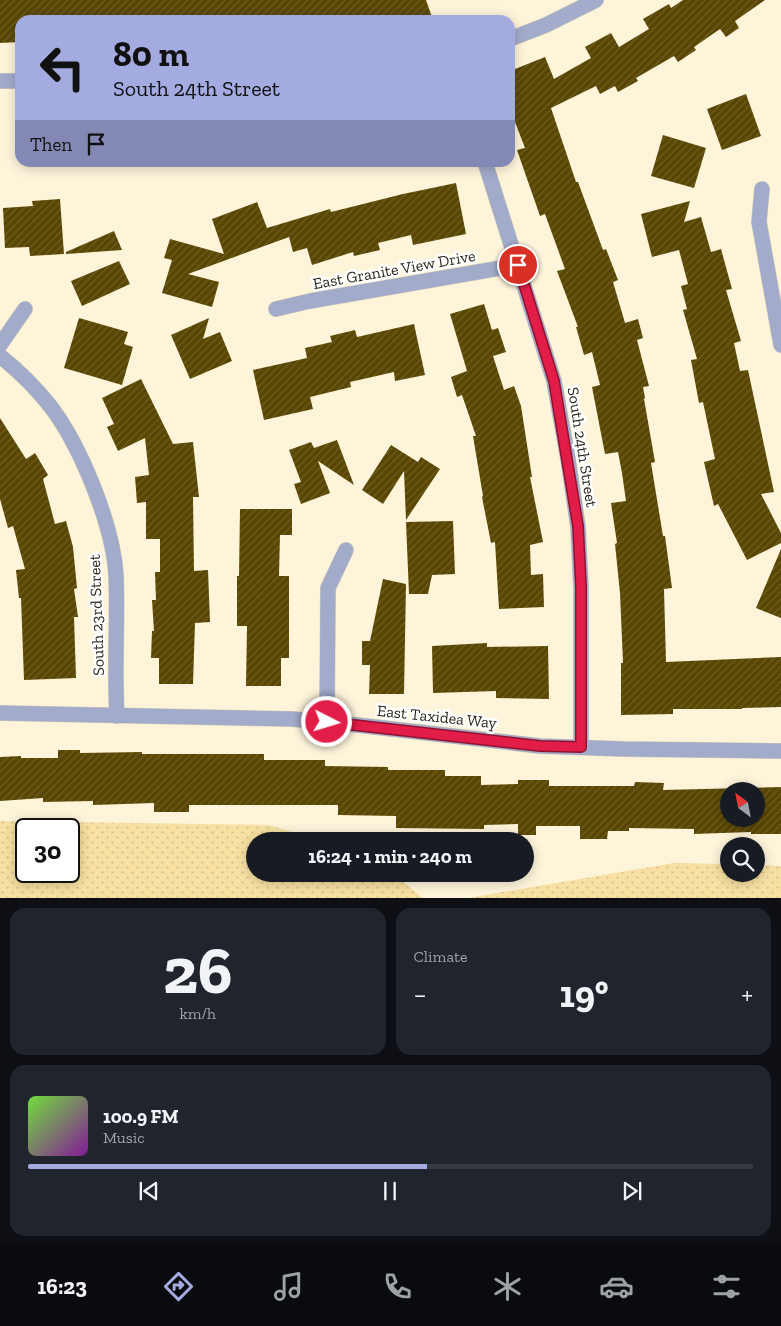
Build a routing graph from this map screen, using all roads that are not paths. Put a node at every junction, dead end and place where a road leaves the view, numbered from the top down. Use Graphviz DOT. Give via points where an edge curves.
graph roads {
  1 [pos="596,0"];
  2 [pos="515,37"];
  3 [pos="0,80"];
  4 [pos="15,81"];
  5 [pos="487,167"];
  6 [pos="762,189"];
  7 [pos="518,265"];
  8 [pos="776,292"];
  9 [pos="25,309"];
  10 [pos="276,309"];
  11 [pos="0,345"];
  12 [pos="781,346"];
  13 [pos="0,356"];
  14 [pos="346,550"];
  15 [pos="0,712"];
  16 [pos="117,716"];
  17 [pos="327,722"];
  18 [pos="581,747"];
  19 [pos="781,751"];
  1 -- 2 [label="street"];
  3 -- 4 [label="street"];
  5 -- 7 [label="street, South 24th Street"];
  6 -- 8 [label="street" via="759,222"];
  7 -- 10 [label="street, East Granite View Drive"];
  7 -- 18 [label="street, South 24th Street" via="554,381 578,526"];
  8 -- 12 [label="street"];
  9 -- 11 [label="street"];
  13 -- 16 [label="street, South 23rd Street" via="18,370 51,408 73,443 97,496 109,534 116,574"];
  14 -- 17 [label="street" via="328,588"];
  15 -- 16 [label="street, East Taxidea Way"];
  16 -- 17 [label="street, East Taxidea Way"];
  17 -- 18 [label="street, East Taxidea Way" via="540,746"];
  18 -- 19 [label="street, East Taxidea Way"];
}
